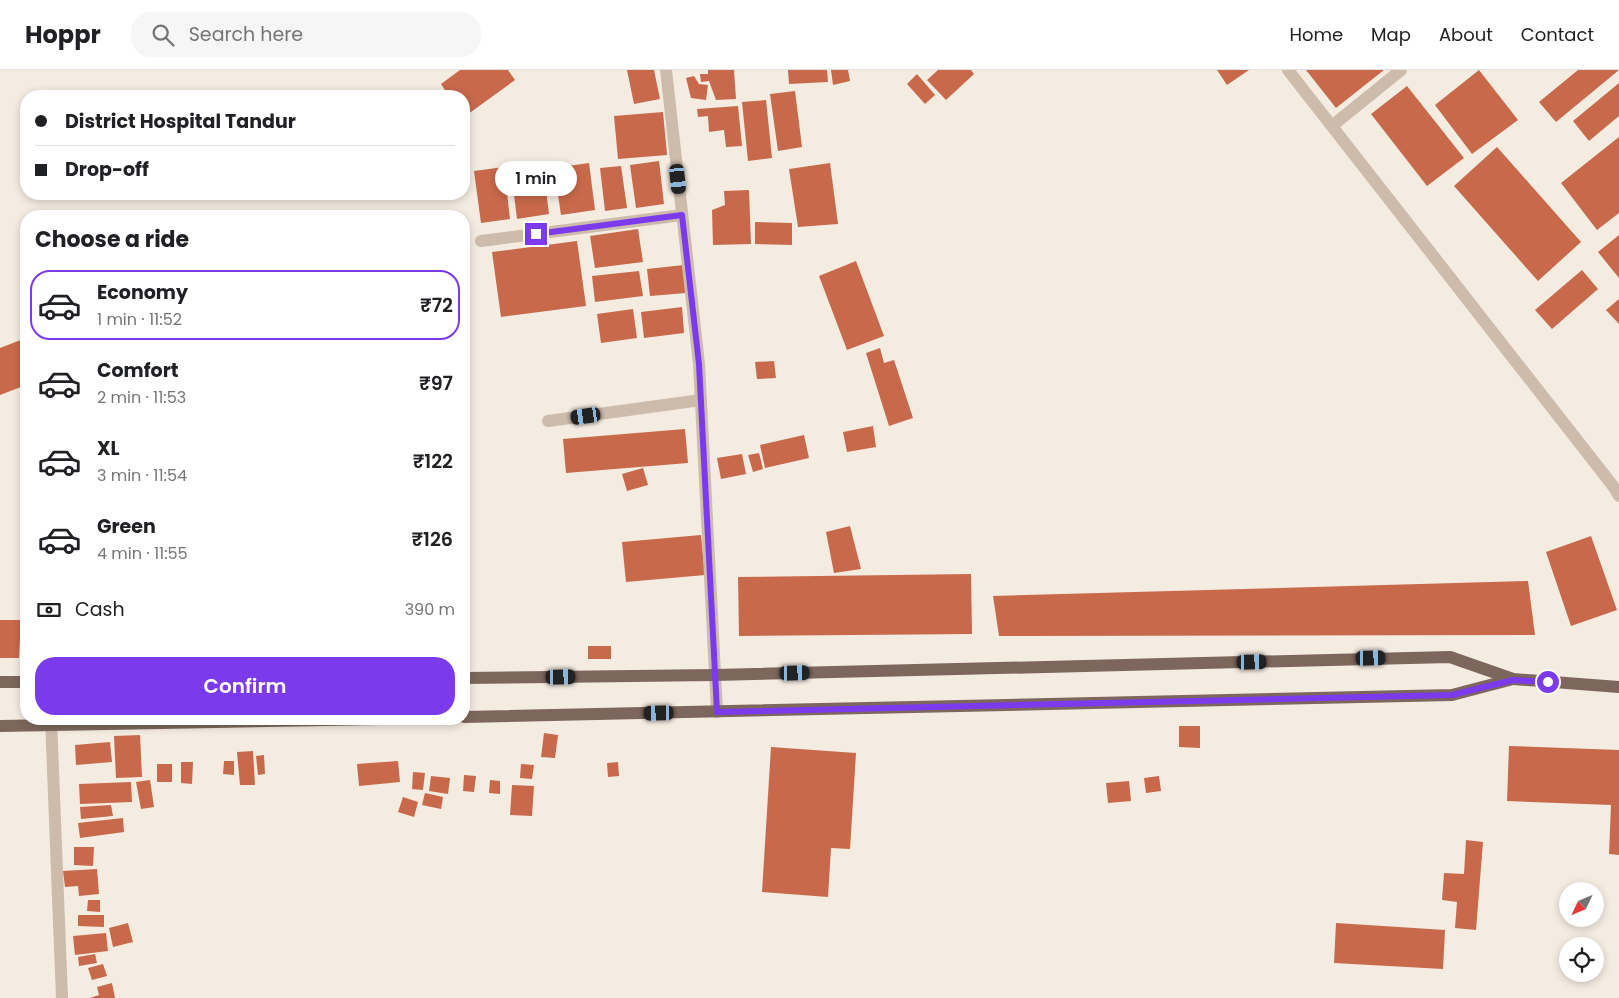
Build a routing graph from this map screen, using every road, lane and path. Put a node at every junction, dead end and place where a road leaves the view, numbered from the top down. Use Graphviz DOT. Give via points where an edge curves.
graph roads {
  1 [pos="666,70"];
  2 [pos="1288,70"];
  3 [pos="1401,70"];
  4 [pos="1332,126"];
  5 [pos="682,215"];
  6 [pos="481,241"];
  7 [pos="701,400"];
  8 [pos="548,421"];
  9 [pos="1619,496"];
  10 [pos="716,675"];
  11 [pos="470,678"];
  12 [pos="1513,680"];
  13 [pos="0,682"];
  14 [pos="20,682"];
  15 [pos="1619,686"];
  16 [pos="717,712"];
  17 [pos="470,717"];
  18 [pos="20,724"];
  19 [pos="51,725"];
  20 [pos="0,726"];
  21 [pos="62,998"];
  1 -- 5 [label="street"];
  2 -- 4 [label="street"];
  3 -- 4 [label="street"];
  4 -- 9 [label="street"];
  5 -- 6 [label="street"];
  5 -- 7 [label="street"];
  7 -- 8 [label="street"];
  7 -- 10 [label="street"];
  10 -- 11 [label="main road"];
  10 -- 12 [label="main road" via="1450,657"];
  10 -- 16 [label="street"];
  12 -- 15 [label="main road"];
  12 -- 16 [label="main road" via="1452,695"];
  13 -- 14 [label="main road"];
  16 -- 17 [label="main road"];
  18 -- 20 [label="main road"];
  19 -- 21 [label="street"];
}
